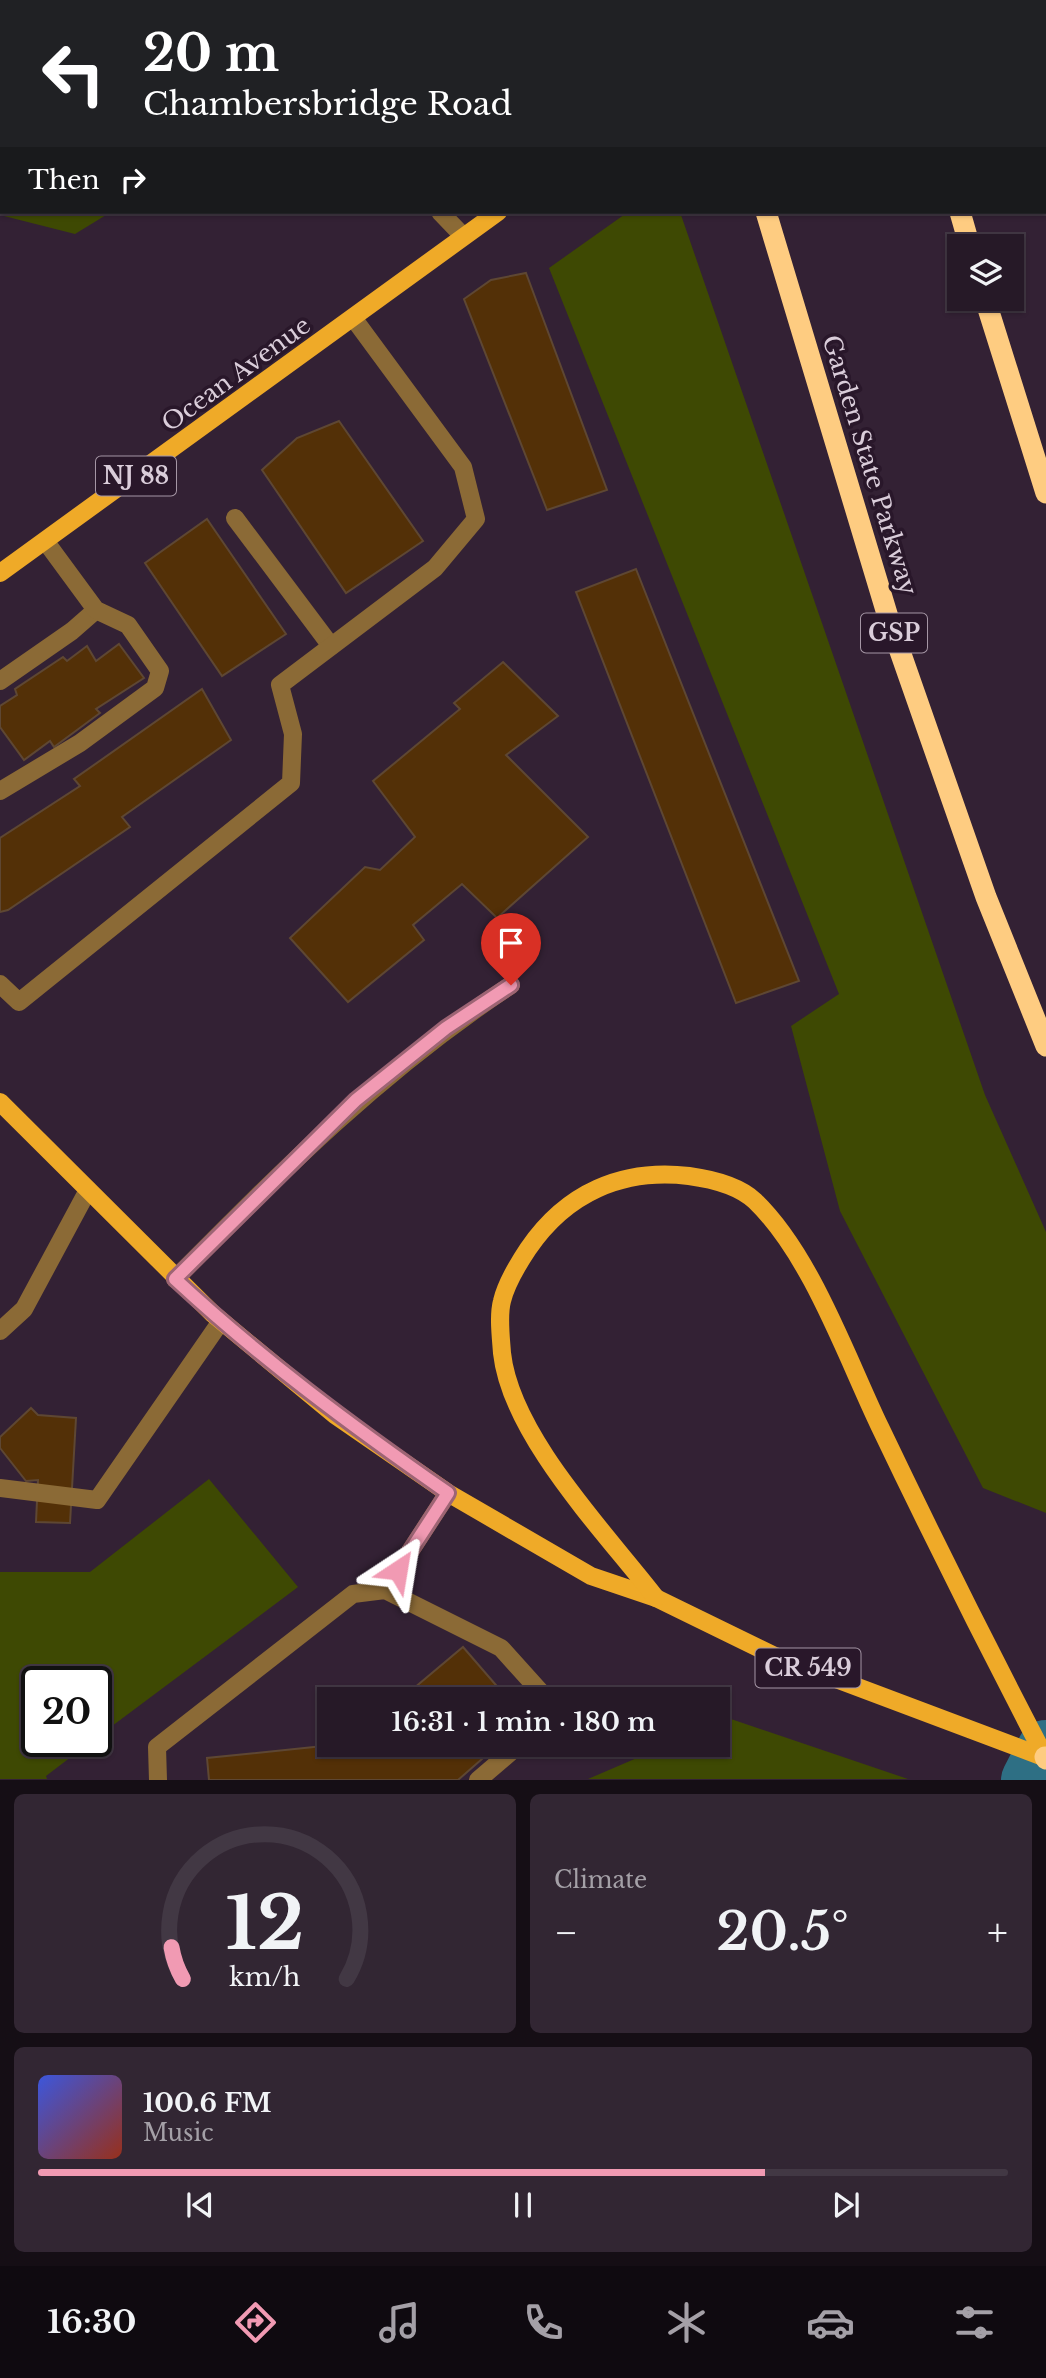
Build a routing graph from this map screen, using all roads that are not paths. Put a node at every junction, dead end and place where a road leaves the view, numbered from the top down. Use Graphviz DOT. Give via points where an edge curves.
graph roads {
  1 [pos="442,214"];
  2 [pos="495,214"];
  3 [pos="767,214"];
  4 [pos="961,214"];
  5 [pos="966,234"];
  6 [pos="463,236"];
  7 [pos="989,311"];
  8 [pos="354,319"];
  9 [pos="1046,493"];
  10 [pos="235,518"];
  11 [pos="46,542"];
  12 [pos="0,573"];
  13 [pos="96,610"];
  14 [pos="331,646"];
  15 [pos="0,681"];
  16 [pos="0,791"];
  17 [pos="0,984"];
  18 [pos="511,985"];
  19 [pos="1046,1046"];
  20 [pos="0,1102"];
  21 [pos="88,1190"];
  22 [pos="175,1279"];
  23 [pos="221,1321"];
  24 [pos="0,1331"];
  25 [pos="0,1488"];
  26 [pos="448,1493"];
  27 [pos="385,1590"];
  28 [pos="656,1598"];
  29 [pos="536,1687"];
  30 [pos="505,1757"];
  31 [pos="1046,1758"];
  32 [pos="158,1780"];
  33 [pos="478,1780"];
  1 -- 6 [label="lane"];
  2 -- 6 [label="main road, Ocean Avenue / NJ 88"];
  3 -- 19 [label="highway, Garden State Parkway / GSP" via="888,617 986,897"];
  4 -- 5 [label="highway"];
  6 -- 8 [label="main road, Ocean Avenue / NJ 88"];
  7 -- 9 [label="highway"];
  8 -- 11 [label="main road, Ocean Avenue / NJ 88"];
  8 -- 14 [label="lane" via="463,467 476,519 435,568"];
  10 -- 14 [label="lane"];
  11 -- 12 [label="main road, Ocean Avenue / NJ 88"];
  11 -- 13 [label="lane"];
  13 -- 15 [label="lane"];
  13 -- 16 [label="lane" via="128,625 160,671 156,688 80,744"];
  14 -- 17 [label="lane" via="280,685 293,734 290,783 19,1002"];
  18 -- 22 [label="lane" via="446,1028 356,1100"];
  20 -- 21 [label="main road, CR 549"];
  21 -- 22 [label="main road, CR 549"];
  21 -- 24 [label="lane" via="24,1309"];
  22 -- 23 [label="main road, CR 549"];
  23 -- 25 [label="lane" via="97,1500"];
  23 -- 26 [label="main road, CR 549" via="335,1415"];
  26 -- 27 [label="lane"];
  26 -- 28 [label="main road, CR 549" via="591,1576"];
  27 -- 29 [label="lane" via="501,1648"];
  27 -- 32 [label="lane" via="353,1594 157,1747"];
  28 -- 31 [label="main road, CR 549" via="775,1656"];
  28 -- 31 [label="main road" via="574,1497 517,1405 502,1356 502,1302 546,1223 610,1183 660,1172 713,1179 753,1199 797,1252"];
  30 -- 33 [label="lane"];
}
